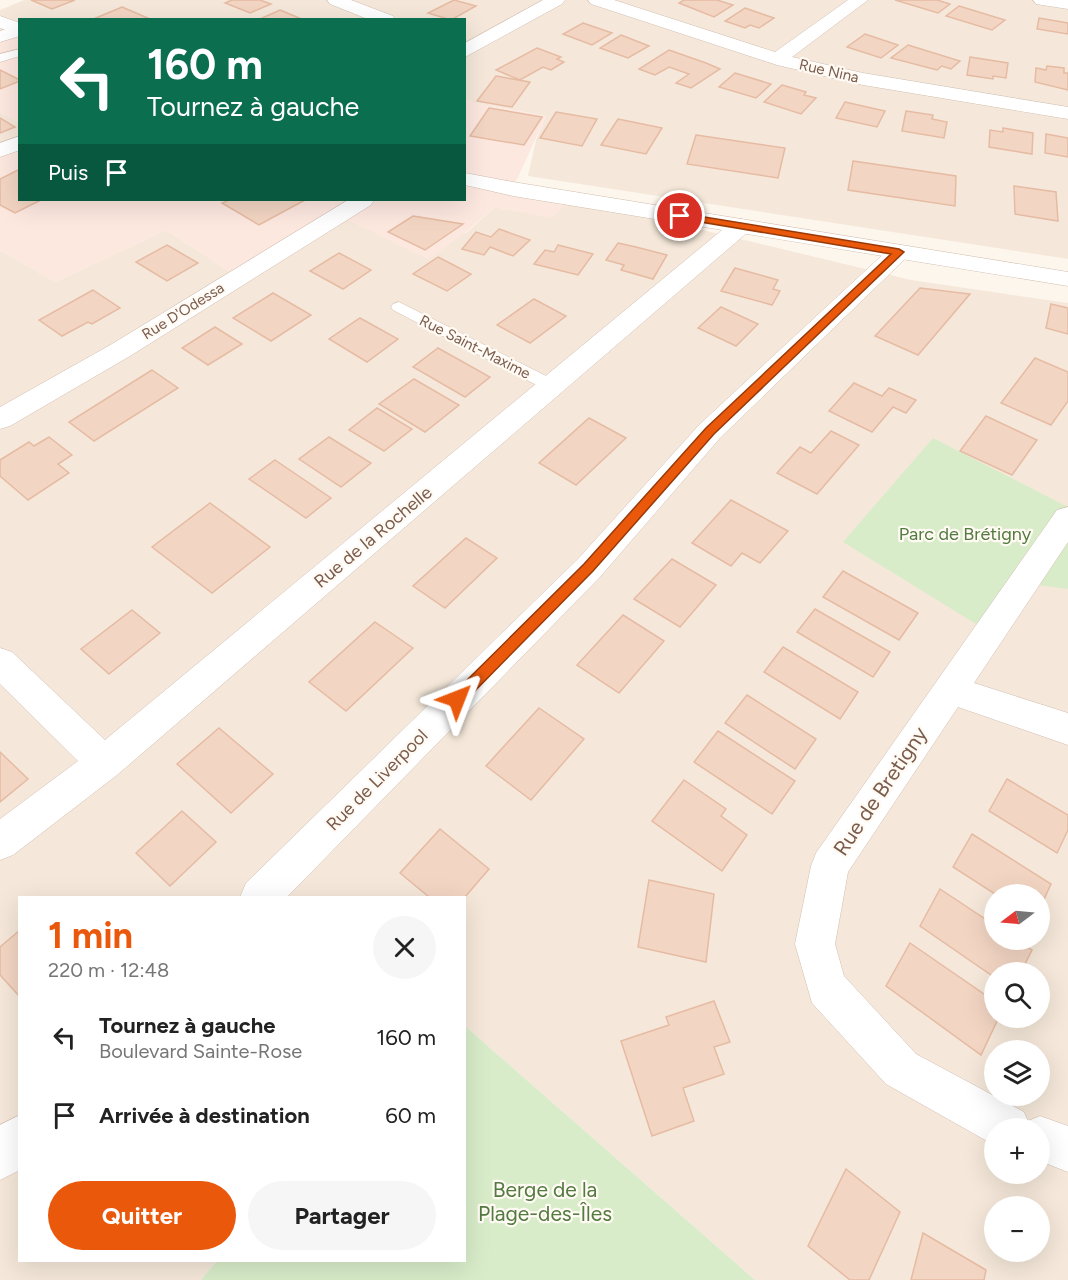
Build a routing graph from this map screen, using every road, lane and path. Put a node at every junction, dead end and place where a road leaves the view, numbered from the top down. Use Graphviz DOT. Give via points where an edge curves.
graph roads {
  1 [pos="336,0"];
  2 [pos="556,0"];
  3 [pos="597,0"];
  4 [pos="859,0"];
  5 [pos="1042,0"];
  6 [pos="1068,4"];
  7 [pos="382,18"];
  8 [pos="0,21"];
  9 [pos="18,30"];
  10 [pos="18,30"];
  11 [pos="0,37"];
  12 [pos="466,49"];
  13 [pos="18,53"];
  14 [pos="0,58"];
  15 [pos="777,59"];
  16 [pos="1068,113"];
  17 [pos="18,143"];
  18 [pos="0,152"];
  19 [pos="466,179"];
  20 [pos="361,201"];
  21 [pos="741,226"];
  22 [pos="899,252"];
  23 [pos="1068,279"];
  24 [pos="399,307"];
  25 [pos="552,386"];
  26 [pos="0,419"];
  27 [pos="1068,518"];
  28 [pos="0,662"];
  29 [pos="949,689"];
  30 [pos="1068,729"];
  31 [pos="104,763"];
  32 [pos="0,842"];
  33 [pos="261,896"];
  34 [pos="990,1118"];
  35 [pos="18,1139"];
  36 [pos="1050,1143"];
  37 [pos="1068,1149"];
  38 [pos="0,1157"];
  1 -- 7 [label="street"];
  2 -- 12 [label="street"];
  3 -- 15 [label="street, Rue Nina"];
  4 -- 15 [label="street"];
  5 -- 6 [label="street"];
  8 -- 9 [label="street"];
  10 -- 11 [label="street"];
  13 -- 14 [label="lane"];
  15 -- 16 [label="street, Rue Nina" via="863,79"];
  17 -- 18 [label="street"];
  19 -- 21 [label="street"];
  20 -- 26 [label="street, Rue D'Odessa" via="121,350"];
  21 -- 22 [label="street"];
  21 -- 25 [label="street, Rue de la Rochelle"];
  22 -- 23 [label="street"];
  22 -- 33 [label="street, Rue de Liverpool" via="710,431 589,568"];
  24 -- 25 [label="lane, Rue Saint-Maxime"];
  25 -- 31 [label="street, Rue de la Rochelle"];
  27 -- 29 [label="street, Rue de Bretigny"];
  28 -- 31 [label="street"];
  29 -- 30 [label="street"];
  29 -- 34 [label="street, Rue de Bretigny" via="830,866 815,944 827,988 902,1069"];
  31 -- 32 [label="street, Rue de la Rochelle"];
  35 -- 38 [label="street"];
  36 -- 37 [label="street"];
}
